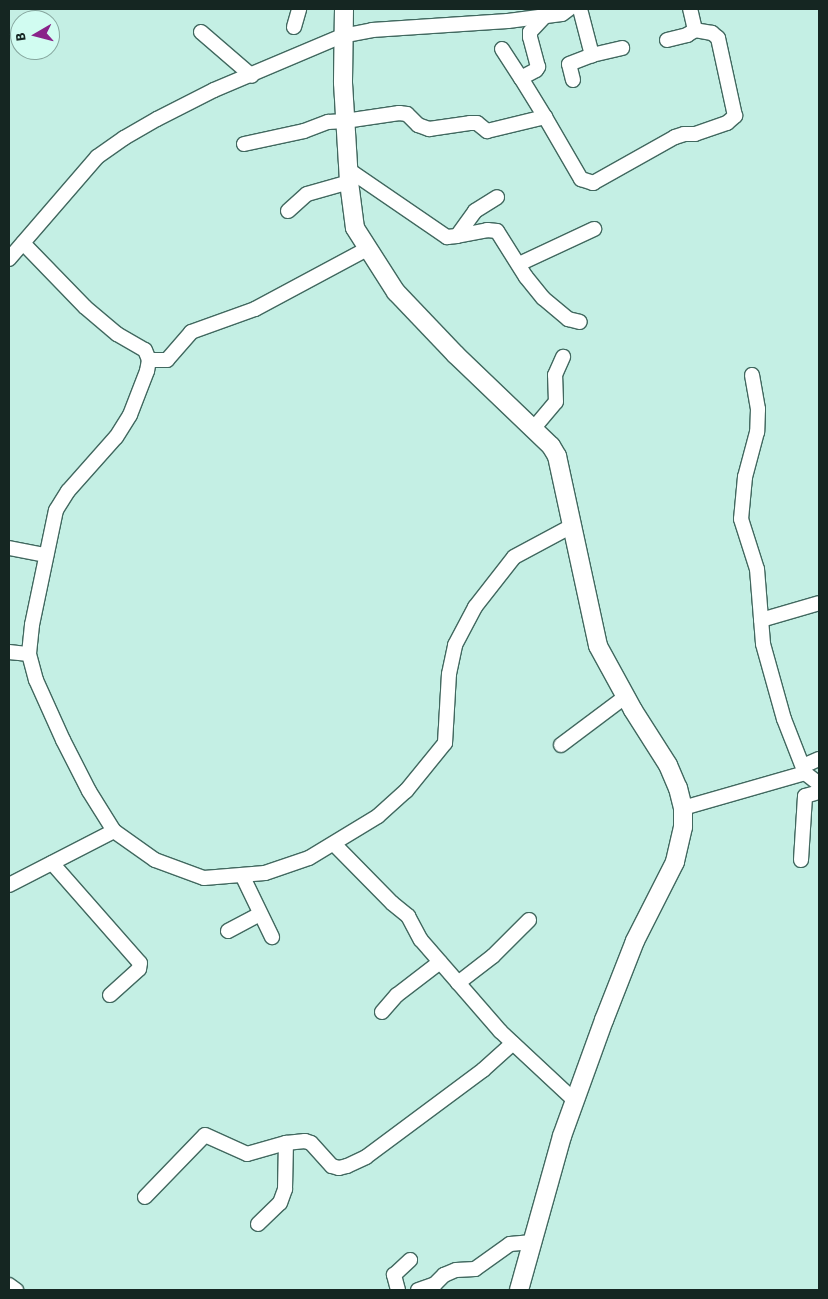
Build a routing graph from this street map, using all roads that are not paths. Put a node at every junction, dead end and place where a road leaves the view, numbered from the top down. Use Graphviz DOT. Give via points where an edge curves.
graph roads {
  1 [pos="299,9"];
  2 [pos="344,9"];
  3 [pos="569,9"];
  4 [pos="580,9"];
  5 [pos="690,9"];
  6 [pos="545,16"];
  7 [pos="294,27"];
  8 [pos="695,30"];
  9 [pos="201,32"];
  10 [pos="342,36"];
  11 [pos="667,40"];
  12 [pos="622,48"];
  13 [pos="502,49"];
  14 [pos="592,55"];
  15 [pos="252,76"];
  16 [pos="521,78"];
  17 [pos="572,80"];
  18 [pos="545,117"];
  19 [pos="345,121"];
  20 [pos="244,144"];
  21 [pos="349,176"];
  22 [pos="497,196"];
  23 [pos="288,211"];
  24 [pos="594,229"];
  25 [pos="457,236"];
  26 [pos="23,243"];
  27 [pos="367,248"];
  28 [pos="9,258"];
  29 [pos="519,264"];
  30 [pos="580,322"];
  31 [pos="563,357"];
  32 [pos="149,360"];
  33 [pos="752,376"];
  34 [pos="533,429"];
  35 [pos="570,527"];
  36 [pos="9,548"];
  37 [pos="46,555"];
  38 [pos="819,603"];
  39 [pos="761,620"];
  40 [pos="9,652"];
  41 [pos="29,654"];
  42 [pos="626,697"];
  43 [pos="561,745"];
  44 [pos="819,759"];
  45 [pos="804,770"];
  46 [pos="819,784"];
  47 [pos="819,792"];
  48 [pos="683,808"];
  49 [pos="114,831"];
  50 [pos="334,844"];
  51 [pos="801,860"];
  52 [pos="52,863"];
  53 [pos="242,875"];
  54 [pos="9,885"];
  55 [pos="260,914"];
  56 [pos="530,920"];
  57 [pos="228,931"];
  58 [pos="272,937"];
  59 [pos="440,962"];
  60 [pos="458,984"];
  61 [pos="110,995"];
  62 [pos="382,1012"];
  63 [pos="513,1043"];
  64 [pos="575,1101"];
  65 [pos="286,1143"];
  66 [pos="145,1197"];
  67 [pos="258,1224"];
  68 [pos="532,1242"];
  69 [pos="410,1260"];
  70 [pos="9,1285"];
  71 [pos="16,1290"];
  72 [pos="398,1290"];
  73 [pos="418,1290"];
  74 [pos="519,1290"];
  1 -- 7 [label="street"];
  2 -- 10 [label="street"];
  3 -- 6 [label="street" via="562,14"];
  4 -- 14 [label="street"];
  5 -- 8 [label="street"];
  6 -- 10 [label="street" via="372,30"];
  6 -- 16 [label="street" via="530,32 538,67"];
  8 -- 11 [label="street"];
  8 -- 18 [label="street" via="712,32 718,38 735,116 727,123 675,137 593,183 581,179"];
  9 -- 15 [label="street"];
  10 -- 15 [label="street"];
  10 -- 19 [label="street"];
  12 -- 14 [label="street"];
  13 -- 16 [label="street"];
  14 -- 17 [label="street" via="569,64"];
  15 -- 26 [label="street" via="214,90 157,119 97,157"];
  16 -- 18 [label="street"];
  18 -- 19 [label="street" via="487,132 477,123 429,129 418,125 407,114 399,113"];
  19 -- 20 [label="street" via="328,122"];
  19 -- 21 [label="street"];
  21 -- 23 [label="street" via="307,194"];
  21 -- 25 [label="street" via="446,237"];
  21 -- 27 [label="street" via="355,228"];
  22 -- 25 [label="street" via="475,211"];
  24 -- 29 [label="street"];
  25 -- 29 [label="street" via="497,231"];
  26 -- 28 [label="street"];
  26 -- 32 [label="street" via="85,307 117,334 145,350"];
  27 -- 32 [label="street" via="255,309 191,332 167,360"];
  27 -- 34 [label="street" via="396,292"];
  29 -- 30 [label="street" via="543,298 568,319"];
  31 -- 34 [label="street" via="555,375 556,402"];
  32 -- 37 [label="street" via="130,415 116,437 60,502"];
  33 -- 39 [label="street" via="758,409 757,432 745,477 741,520 757,569"];
  34 -- 35 [label="street" via="557,456"];
  35 -- 42 [label="street" via="593,632"];
  35 -- 50 [label="street" via="514,557 499,573 475,607 455,645 449,674 444,742 406,791 378,816"];
  36 -- 37 [label="street"];
  37 -- 41 [label="street"];
  38 -- 39 [label="street"];
  39 -- 45 [label="street" via="763,644 774,686"];
  40 -- 41 [label="street"];
  41 -- 49 [label="street" via="36,680 63,740"];
  42 -- 43 [label="street"];
  42 -- 48 [label="street" via="668,765"];
  44 -- 45 [label="street"];
  45 -- 46 [label="street"];
  45 -- 48 [label="street"];
  47 -- 51 [label="street" via="805,796"];
  48 -- 64 [label="street" via="683,827 675,862 635,941"];
  49 -- 52 [label="street"];
  49 -- 53 [label="street" via="155,860 186,873 204,878"];
  50 -- 53 [label="street" via="286,867"];
  50 -- 59 [label="street" via="408,916 421,940"];
  52 -- 54 [label="street"];
  52 -- 61 [label="street" via="140,963 139,969"];
  53 -- 55 [label="street"];
  55 -- 57 [label="street"];
  55 -- 58 [label="street"];
  56 -- 60 [label="street"];
  59 -- 60 [label="street"];
  59 -- 62 [label="street" via="397,995"];
  60 -- 63 [label="street"];
  63 -- 64 [label="street"];
  63 -- 65 [label="street" via="483,1070 366,1157 347,1166 332,1166 311,1143"];
  64 -- 68 [label="street"];
  65 -- 66 [label="street" via="247,1154 205,1135"];
  65 -- 67 [label="street" via="285,1189 280,1203"];
  68 -- 73 [label="street" via="510,1244 475,1269 456,1270 435,1284"];
  68 -- 74 [label="street"];
  69 -- 72 [label="street" via="394,1275"];
  70 -- 71 [label="street"];
}
